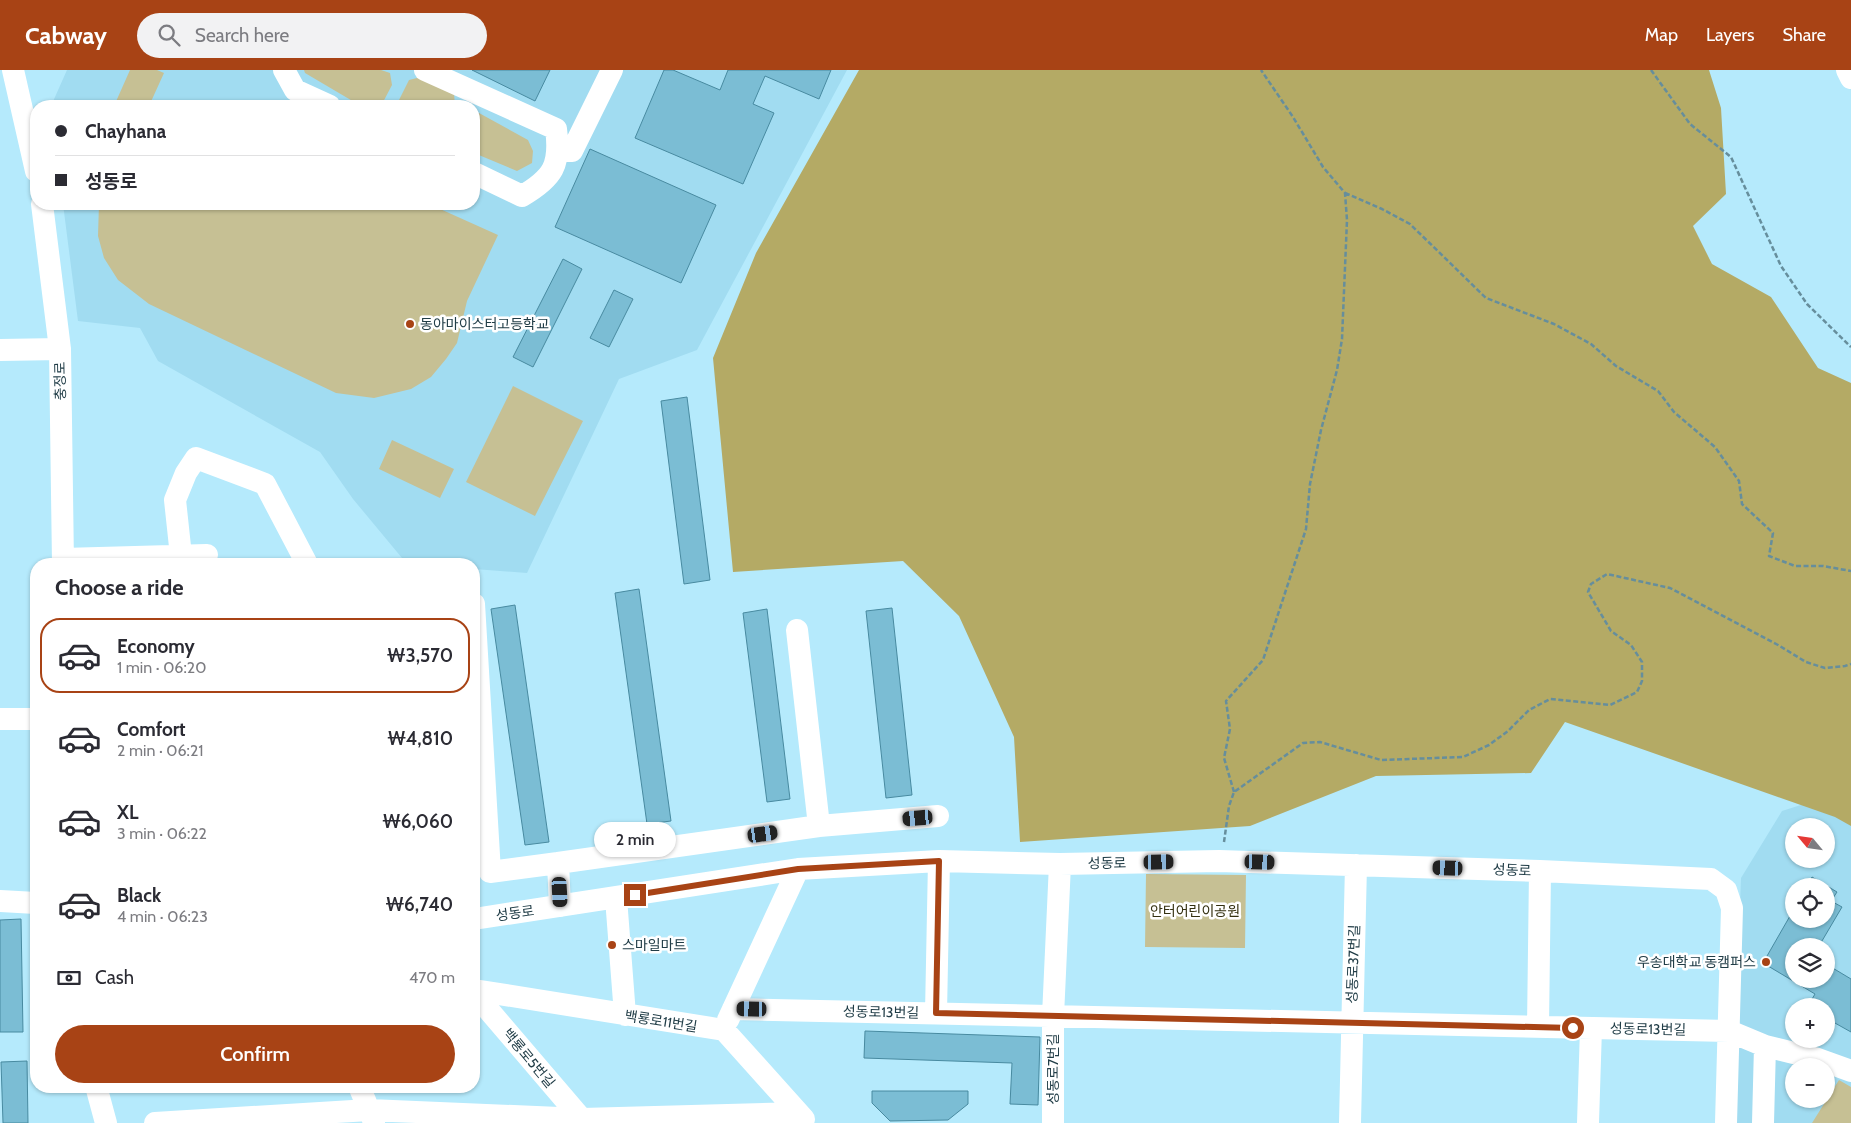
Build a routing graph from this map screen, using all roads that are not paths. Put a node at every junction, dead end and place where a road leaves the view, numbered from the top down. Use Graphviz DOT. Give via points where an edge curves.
graph roads {
  1 [pos="13,70"];
  2 [pos="284,70"];
  3 [pos="425,70"];
  4 [pos="612,70"];
  5 [pos="1847,70"];
  6 [pos="1851,78"];
  7 [pos="317,100"];
  8 [pos="30,145"];
  9 [pos="559,150"];
  10 [pos="480,176"];
  11 [pos="43,210"];
  12 [pos="60,349"];
  13 [pos="0,350"];
  14 [pos="207,555"];
  15 [pos="180,556"];
  16 [pos="63,558"];
  17 [pos="141,558"];
  18 [pos="304,558"];
  19 [pos="797,630"];
  20 [pos="480,704"];
  21 [pos="0,719"];
  22 [pos="30,719"];
  23 [pos="938,816"];
  24 [pos="819,826"];
  25 [pos="939,861"];
  26 [pos="558,863"];
  27 [pos="1060,864"];
  28 [pos="1356,865"];
  29 [pos="798,869"];
  30 [pos="1540,870"];
  31 [pos="616,898"];
  32 [pos="0,901"];
  33 [pos="30,903"];
  34 [pos="560,906"];
  35 [pos="480,918"];
  36 [pos="480,992"];
  37 [pos="480,998"];
  38 [pos="733,1009"];
  39 [pos="936,1013"];
  40 [pos="626,1015"];
  41 [pos="1053,1016"];
  42 [pos="1351,1023"];
  43 [pos="1538,1027"];
  44 [pos="1591,1028"];
  45 [pos="724,1030"];
  46 [pos="1729,1031"];
  47 [pos="1765,1046"];
  48 [pos="1851,1071"];
  49 [pos="98,1093"];
  50 [pos="362,1093"];
  51 [pos="372,1117"];
  52 [pos="803,1118"];
  53 [pos="583,1121"];
  54 [pos="106,1123"];
  55 [pos="155,1123"];
  56 [pos="1053,1123"];
  57 [pos="1350,1123"];
  58 [pos="1588,1123"];
  59 [pos="1726,1123"];
  60 [pos="1763,1123"];
  1 -- 8 [label="street"];
  2 -- 7 [label="street" via="295,90"];
  3 -- 9 [label="street" via="556,129"];
  4 -- 9 [label="street" via="572,151"];
  5 -- 6 [label="street"];
  9 -- 10 [label="street" via="552,171 540,186 522,196"];
  11 -- 12 [label="street, 충정로"];
  12 -- 13 [label="street"];
  12 -- 16 [label="street, 충정로"];
  14 -- 15 [label="street, 충정로"];
  15 -- 17 [label="street, 충정로"];
  15 -- 18 [label="street" via="175,500 196,458 265,484"];
  19 -- 24 [label="street"];
  20 -- 26 [label="street" via="490,872"];
  21 -- 22 [label="street"];
  23 -- 24 [label="street"];
  24 -- 26 [label="street"];
  25 -- 27 [label="street, 성동로"];
  25 -- 29 [label="street, 성동로"];
  25 -- 39 [label="street"];
  26 -- 34 [label="street"];
  27 -- 28 [label="street, 성동로" via="1222,861"];
  27 -- 41 [label="street"];
  28 -- 30 [label="street, 성동로"];
  28 -- 42 [label="street, 성동로37번길"];
  29 -- 31 [label="street, 성동로"];
  29 -- 38 [label="street"];
  30 -- 43 [label="street"];
  30 -- 46 [label="street, 성동로" via="1711,879 1726,890 1732,908"];
  31 -- 34 [label="street, 성동로"];
  31 -- 40 [label="street"];
  32 -- 33 [label="street"];
  34 -- 35 [label="street, 성동로"];
  36 -- 40 [label="street, 백룡로11번길"];
  37 -- 53 [label="street, 백룡로5번길"];
  38 -- 39 [label="street, 성동로13번길"];
  38 -- 45 [label="street"];
  39 -- 41 [label="street, 성동로13번길"];
  40 -- 45 [label="street, 백룡로11번길"];
  41 -- 42 [label="street, 성동로13번길"];
  41 -- 56 [label="street, 성동로7번길"];
  42 -- 43 [label="street, 성동로13번길"];
  42 -- 57 [label="street, 성동로37번길"];
  43 -- 44 [label="street, 성동로13번길"];
  44 -- 46 [label="street, 성동로13번길"];
  44 -- 58 [label="street"];
  45 -- 52 [label="street"];
  46 -- 47 [label="street"];
  46 -- 59 [label="street, 성동로"];
  47 -- 48 [label="street"];
  47 -- 60 [label="street"];
  49 -- 54 [label="street"];
  50 -- 51 [label="street"];
  51 -- 53 [label="street"];
  51 -- 55 [label="street"];
  52 -- 53 [label="street"];
}
